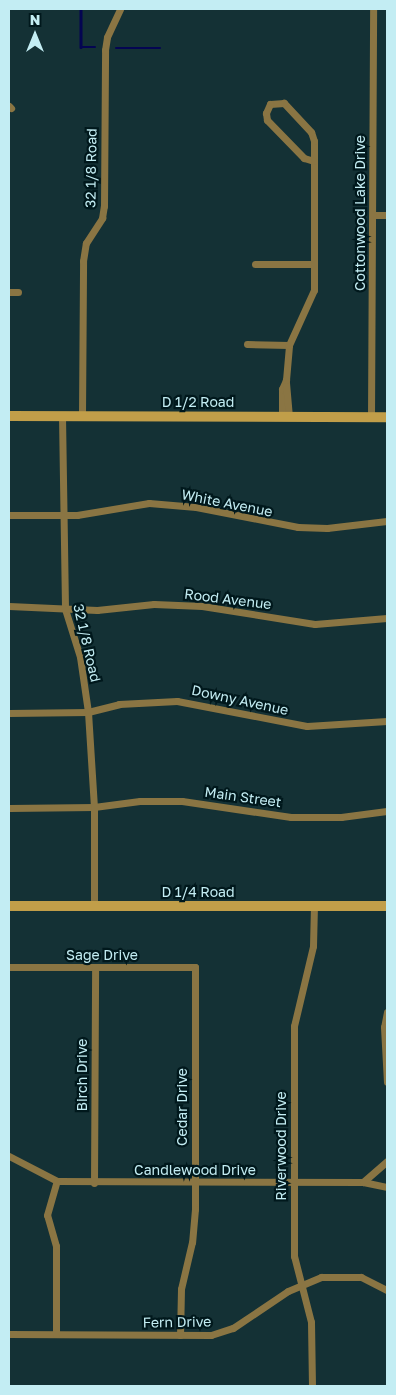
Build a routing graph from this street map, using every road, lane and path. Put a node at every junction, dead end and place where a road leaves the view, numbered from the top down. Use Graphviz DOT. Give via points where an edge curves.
graph roads {
  1 [pos="120,9"];
  2 [pos="373,9"];
  3 [pos="314,161"];
  4 [pos="373,215"];
  5 [pos="387,215"];
  6 [pos="255,264"];
  7 [pos="314,264"];
  8 [pos="9,292"];
  9 [pos="18,292"];
  10 [pos="247,344"];
  11 [pos="289,345"];
  12 [pos="9,416"];
  13 [pos="62,416"];
  14 [pos="82,416"];
  15 [pos="285,416"];
  16 [pos="371,417"];
  17 [pos="387,417"];
  18 [pos="9,515"];
  19 [pos="62,516"];
  20 [pos="387,521"];
  21 [pos="9,606"];
  22 [pos="65,609"];
  23 [pos="387,618"];
  24 [pos="88,712"];
  25 [pos="9,713"];
  26 [pos="387,721"];
  27 [pos="94,807"];
  28 [pos="9,808"];
  29 [pos="387,811"];
  30 [pos="9,906"];
  31 [pos="94,906"];
  32 [pos="314,906"];
  33 [pos="387,906"];
  34 [pos="9,967"];
  35 [pos="95,967"];
  36 [pos="195,967"];
  37 [pos="387,1012"];
  38 [pos="387,1082"];
  39 [pos="9,1156"];
  40 [pos="387,1161"];
  41 [pos="57,1181"];
  42 [pos="362,1182"];
  43 [pos="94,1183"];
  44 [pos="195,1183"];
  45 [pos="294,1183"];
  46 [pos="387,1187"];
  47 [pos="302,1284"];
  48 [pos="387,1290"];
  49 [pos="9,1334"];
  50 [pos="56,1334"];
  51 [pos="180,1335"];
  52 [pos="312,1386"];
  1 -- 14 [label="street, 32 1/8 Road" via="107,37 105,50 104,206 102,218 86,244 83,261"];
  2 -- 4 [label="street, Cottonwood Lake Drive"];
  3 -- 3 [label="street" via="311,132 284,103 270,104 266,110 267,120 304,158"];
  3 -- 7 [label="street"];
  4 -- 5 [label="street"];
  4 -- 16 [label="street, Cottonwood Lake Drive"];
  6 -- 7 [label="street"];
  7 -- 11 [label="street" via="312,301"];
  8 -- 9 [label="street"];
  10 -- 11 [label="street"];
  11 -- 15 [label="street" via="286,380 282,389"];
  12 -- 13 [label="street, D 1/2 Road"];
  13 -- 14 [label="street, D 1/2 Road"];
  13 -- 19 [label="street, 32 1/8 Road"];
  14 -- 15 [label="street, D 1/2 Road"];
  15 -- 16 [label="street, D 1/2 Road"];
  16 -- 17 [label="street, D 1/2 Road"];
  18 -- 19 [label="street, White Avenue"];
  19 -- 20 [label="street, White Avenue" via="149,503 196,507 298,527 336,528"];
  19 -- 22 [label="street, 32 1/8 Road"];
  21 -- 22 [label="street, Rood Avenue"];
  22 -- 23 [label="street, Rood Avenue" via="97,610 154,604 202,606 315,624"];
  22 -- 24 [label="street, 32 1/8 Road" via="80,657"];
  24 -- 25 [label="street, Downy Avenue"];
  24 -- 26 [label="street, Downy Avenue" via="119,704 177,701 308,726"];
  24 -- 27 [label="street, 32 1/8 Road"];
  27 -- 28 [label="street, Main Street"];
  27 -- 29 [label="street, Main Street" via="140,801 182,801 291,816 341,816"];
  27 -- 31 [label="street, 32 1/8 Road"];
  30 -- 31 [label="street, D 1/4 Road"];
  31 -- 32 [label="street, D 1/4 Road"];
  32 -- 33 [label="street, D 1/4 Road"];
  32 -- 45 [label="street, Riverwood Drive" via="311,956 294,1026"];
  34 -- 35 [label="street, Sage Drive"];
  35 -- 36 [label="street, Sage Drive"];
  35 -- 43 [label="street, Birch Drive"];
  36 -- 44 [label="street, Cedar Drive"];
  37 -- 38 [label="street" via="384,1028"];
  39 -- 41 [label="street, Candlewood Drive"];
  40 -- 42 [label="street"];
  41 -- 43 [label="street, Candlewood Drive"];
  41 -- 50 [label="street" via="47,1215 56,1246"];
  42 -- 45 [label="street, Candlewood Drive"];
  42 -- 46 [label="street, Candlewood Drive"];
  43 -- 44 [label="street, Candlewood Drive"];
  44 -- 45 [label="street, Candlewood Drive"];
  44 -- 51 [label="street, Cedar Drive" via="192,1242 180,1296"];
  45 -- 47 [label="street, Riverwood Drive" via="294,1256"];
  47 -- 48 [label="street, Fern Drive" via="321,1277 350,1275"];
  47 -- 51 [label="street, Fern Drive" via="226,1331"];
  47 -- 52 [label="street, Riverwood Drive" via="311,1322"];
  49 -- 50 [label="street, Fern Drive"];
  50 -- 51 [label="street, Fern Drive"];
}
